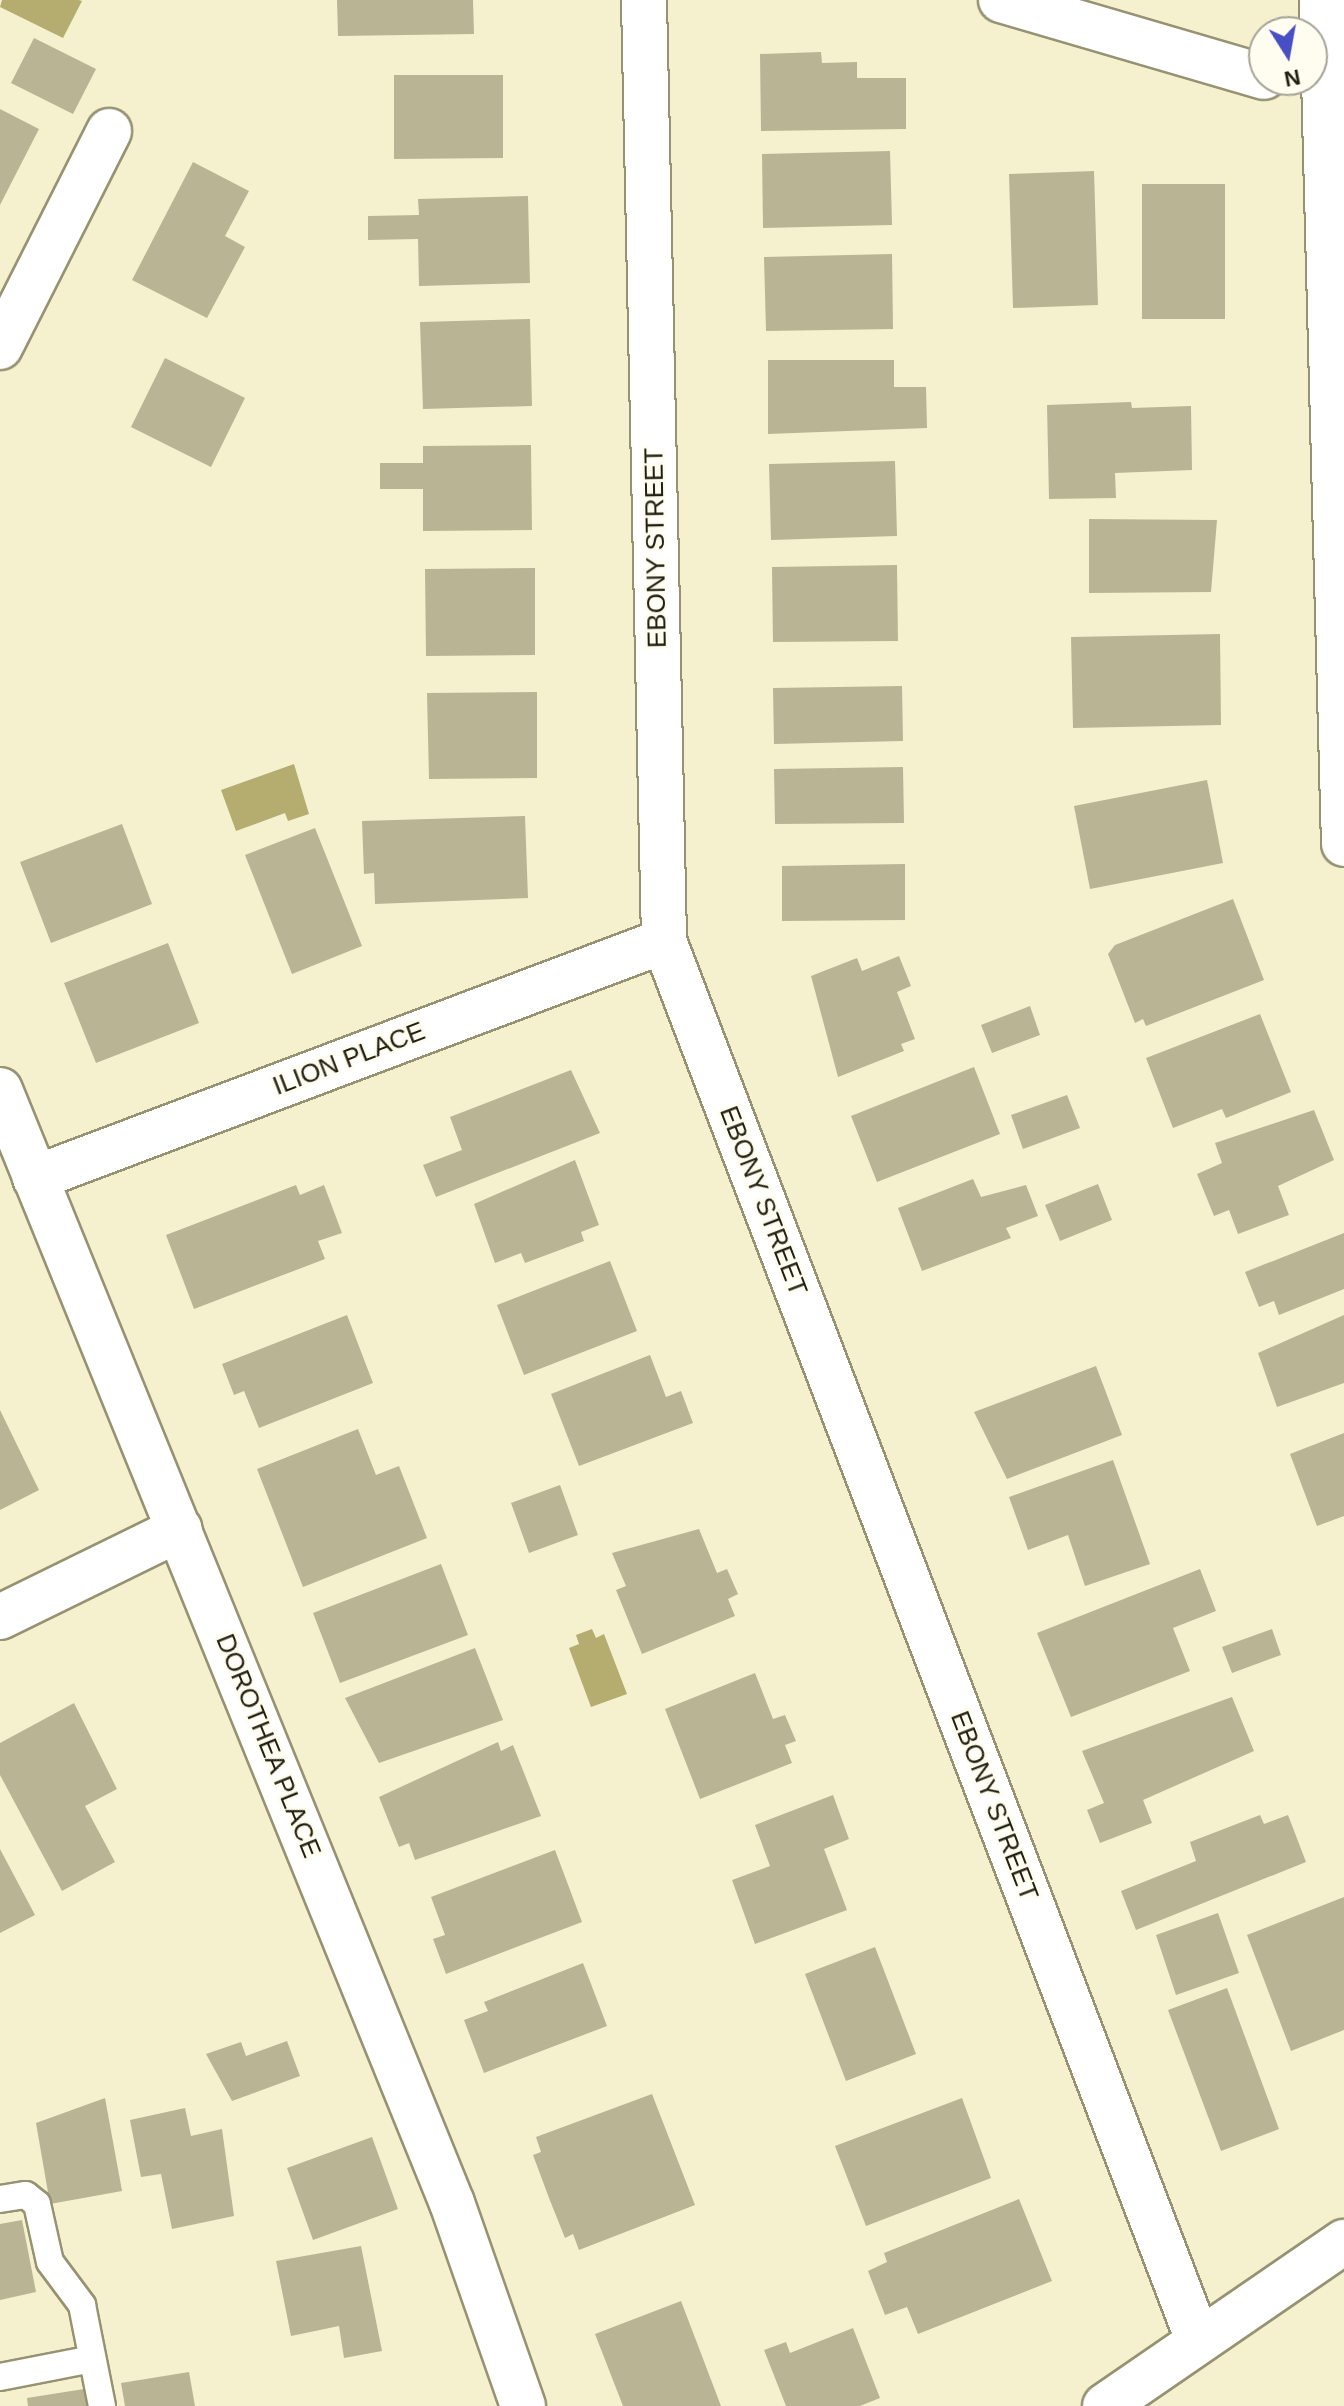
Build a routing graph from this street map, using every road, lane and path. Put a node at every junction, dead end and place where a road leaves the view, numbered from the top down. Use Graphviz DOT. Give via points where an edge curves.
graph roads {
  1 [pos="644,0"];
  2 [pos="1001,0"];
  3 [pos="1322,0"];
  4 [pos="1248,72"];
  5 [pos="1335,97"];
  6 [pos="109,131"];
  7 [pos="0,347"];
  8 [pos="1344,844"];
  9 [pos="664,941"];
  10 [pos="0,1090"];
  11 [pos="35,1178"];
  12 [pos="180,1529"];
  13 [pos="0,1617"];
  14 [pos="0,2199"];
  15 [pos="1344,2242"];
  16 [pos="1198,2340"];
  17 [pos="92,2359"];
  18 [pos="0,2377"];
  19 [pos="102,2406"];
  20 [pos="523,2406"];
  21 [pos="1105,2406"];
  1 -- 9 [label="street, EBONY STREET"];
  2 -- 4 [label="street"];
  3 -- 5 [label="street"];
  5 -- 8 [label="street"];
  6 -- 7 [label="street"];
  9 -- 11 [label="street, ILION PLACE"];
  9 -- 16 [label="street, EBONY STREET"];
  10 -- 11 [label="street, DOROTHEA PLACE"];
  11 -- 12 [label="street, DOROTHEA PLACE"];
  12 -- 13 [label="street"];
  12 -- 20 [label="street, DOROTHEA PLACE" via="452,2203"];
  14 -- 17 [label="lane" via="26,2195 37,2204 50,2262 82,2305"];
  15 -- 16 [label="street"];
  16 -- 21 [label="street"];
  17 -- 18 [label="lane"];
  17 -- 19 [label="lane"];
}
